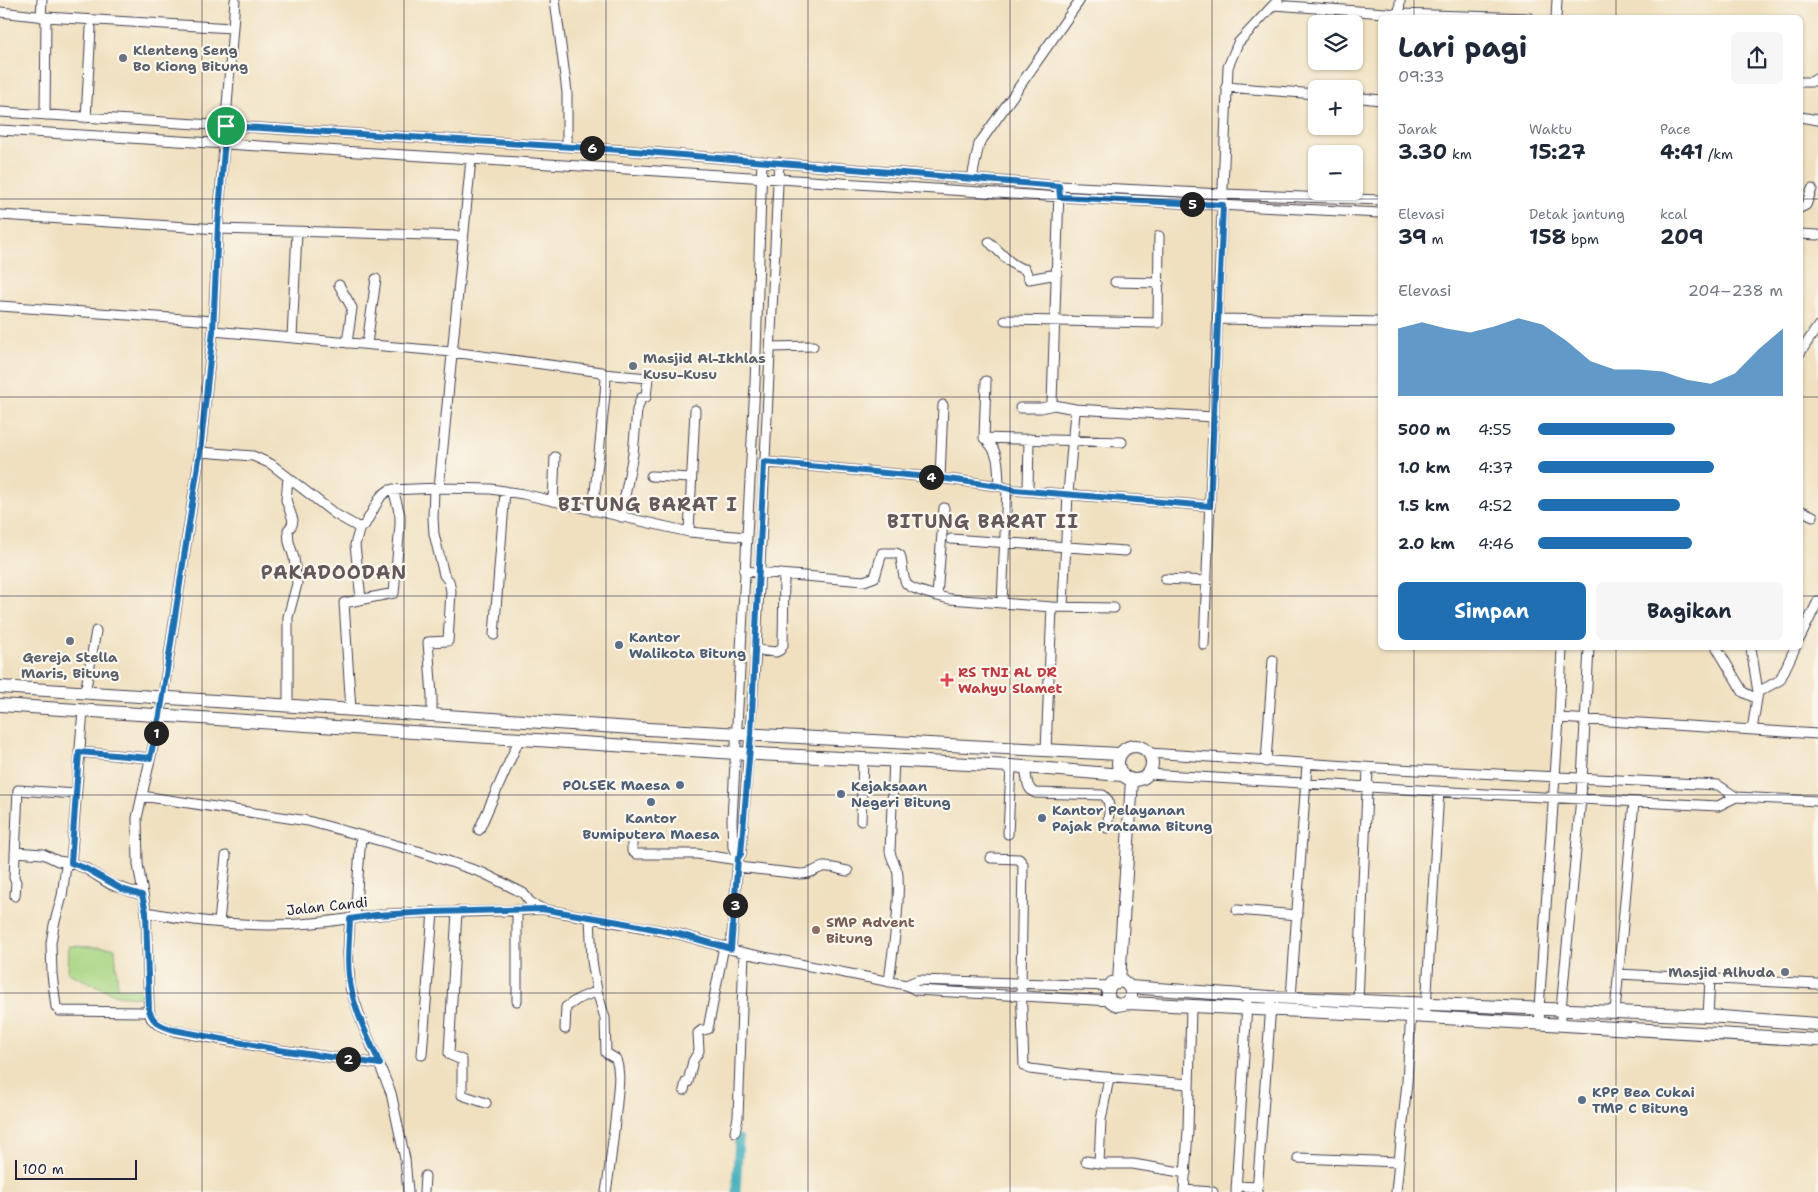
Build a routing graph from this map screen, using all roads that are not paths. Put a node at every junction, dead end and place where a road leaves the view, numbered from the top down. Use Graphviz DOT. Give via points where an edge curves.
graph roads {
  1 [pos="42,0"];
  2 [pos="235,0"];
  3 [pos="555,0"];
  4 [pos="1080,0"];
  5 [pos="1400,0"];
  6 [pos="1557,0"];
  7 [pos="1276,2"];
  8 [pos="0,12"];
  9 [pos="1390,15"];
  10 [pos="1399,15"];
  11 [pos="1556,15"];
  12 [pos="44,17"];
  13 [pos="92,28"];
  14 [pos="232,28"];
  15 [pos="1818,78"];
  16 [pos="1803,82"];
  17 [pos="1226,87"];
  18 [pos="1308,93"];
  19 [pos="1363,98"];
  20 [pos="1378,100"];
  21 [pos="0,112"];
  22 [pos="45,115"];
  23 [pos="89,118"];
  24 [pos="1803,118"];
  25 [pos="1818,120"];
  26 [pos="226,126"];
  27 [pos="0,130"];
  28 [pos="90,136"];
  29 [pos="225,144"];
  30 [pos="567,146"];
  31 [pos="471,158"];
  32 [pos="762,161"];
  33 [pos="779,162"];
  34 [pos="760,178"];
  35 [pos="972,178"];
  36 [pos="779,179"];
  37 [pos="1059,186"];
  38 [pos="1812,189"];
  39 [pos="1223,194"];
  40 [pos="1060,197"];
  41 [pos="1378,200"];
  42 [pos="1223,205"];
  43 [pos="1803,206"];
  44 [pos="1378,213"];
  45 [pos="0,215"];
  46 [pos="218,230"];
  47 [pos="297,232"];
  48 [pos="1803,234"];
  49 [pos="1818,235"];
  50 [pos="463,236"];
  51 [pos="1159,236"];
  52 [pos="989,242"];
  53 [pos="1058,274"];
  54 [pos="376,279"];
  55 [pos="1115,282"];
  56 [pos="1159,283"];
  57 [pos="339,285"];
  58 [pos="759,286"];
  59 [pos="773,286"];
  60 [pos="0,306"];
  61 [pos="1005,320"];
  62 [pos="1056,320"];
  63 [pos="1218,320"];
  64 [pos="1378,322"];
  65 [pos="213,326"];
  66 [pos="1818,326"];
  67 [pos="292,338"];
  68 [pos="347,343"];
  69 [pos="367,344"];
  70 [pos="812,346"];
  71 [pos="771,347"];
  72 [pos="1803,348"];
  73 [pos="452,352"];
  74 [pos="603,374"];
  75 [pos="986,380"];
  76 [pos="755,384"];
  77 [pos="769,385"];
  78 [pos="943,405"];
  79 [pos="1054,406"];
  80 [pos="1020,408"];
  81 [pos="695,410"];
  82 [pos="1075,412"];
  83 [pos="1214,417"];
  84 [pos="984,438"];
  85 [pos="1029,439"];
  86 [pos="1073,440"];
  87 [pos="1122,442"];
  88 [pos="200,452"];
  89 [pos="555,457"];
  90 [pos="764,462"];
  91 [pos="651,476"];
  92 [pos="288,478"];
  93 [pos="692,478"];
  94 [pos="940,478"];
  95 [pos="1003,487"];
  96 [pos="436,488"];
  97 [pos="393,489"];
  98 [pos="505,491"];
  99 [pos="1028,491"];
  100 [pos="1068,493"];
  101 [pos="553,501"];
  102 [pos="1210,506"];
  103 [pos="944,508"];
  104 [pos="593,511"];
  105 [pos="1803,511"];
  106 [pos="1813,516"];
  107 [pos="621,517"];
  108 [pos="360,527"];
  109 [pos="689,532"];
  110 [pos="746,537"];
  111 [pos="951,539"];
  112 [pos="1004,542"];
  113 [pos="1065,547"];
  114 [pos="1126,550"];
  115 [pos="744,571"];
  116 [pos="759,572"];
  117 [pos="784,576"];
  118 [pos="1165,579"];
  119 [pos="1207,581"];
  120 [pos="937,596"];
  121 [pos="362,599"];
  122 [pos="1818,601"];
  123 [pos="1002,603"];
  124 [pos="1052,607"];
  125 [pos="1062,607"];
  126 [pos="1114,608"];
  127 [pos="96,631"];
  128 [pos="1803,632"];
  129 [pos="494,635"];
  130 [pos="1204,645"];
  131 [pos="756,650"];
  132 [pos="1562,650"];
  133 [pos="1589,650"];
  134 [pos="1718,650"];
  135 [pos="1751,650"];
  136 [pos="1795,650"];
  137 [pos="1273,660"];
  138 [pos="0,687"];
  139 [pos="86,693"];
  140 [pos="1757,695"];
  141 [pos="162,698"];
  142 [pos="0,705"];
  143 [pos="288,706"];
  144 [pos="84,710"];
  145 [pos="351,710"];
  146 [pos="160,715"];
  147 [pos="432,715"];
  148 [pos="1559,718"];
  149 [pos="1585,720"];
  150 [pos="1752,730"];
  151 [pos="736,734"];
  152 [pos="1818,734"];
  153 [pos="751,735"];
  154 [pos="519,740"];
  155 [pos="914,742"];
  156 [pos="1046,750"];
  157 [pos="79,752"];
  158 [pos="736,753"];
  159 [pos="1149,753"];
  160 [pos="749,754"];
  161 [pos="1119,754"];
  162 [pos="150,758"];
  163 [pos="863,758"];
  164 [pos="894,759"];
  165 [pos="914,761"];
  166 [pos="1266,762"];
  167 [pos="1307,764"];
  168 [pos="1011,766"];
  169 [pos="1025,767"];
  170 [pos="1368,768"];
  171 [pos="1148,774"];
  172 [pos="1554,776"];
  173 [pos="1582,777"];
  174 [pos="1127,778"];
  175 [pos="1306,784"];
  176 [pos="1368,788"];
  177 [pos="1439,791"];
  178 [pos="76,794"];
  179 [pos="142,796"];
  180 [pos="1736,797"];
  181 [pos="1553,798"];
  182 [pos="1581,798"];
  183 [pos="733,799"];
  184 [pos="745,800"];
  185 [pos="1818,801"];
  186 [pos="1634,802"];
  187 [pos="860,821"];
  188 [pos="1107,828"];
  189 [pos="479,830"];
  190 [pos="1008,834"];
  191 [pos="361,836"];
  192 [pos="632,840"];
  193 [pos="15,852"];
  194 [pos="226,856"];
  195 [pos="991,858"];
  196 [pos="738,862"];
  197 [pos="71,863"];
  198 [pos="848,871"];
  199 [pos="142,895"];
  200 [pos="15,896"];
  201 [pos="542,909"];
  202 [pos="517,910"];
  203 [pos="1237,910"];
  204 [pos="457,911"];
  205 [pos="146,912"];
  206 [pos="433,912"];
  207 [pos="1298,915"];
  208 [pos="590,917"];
  209 [pos="353,919"];
  210 [pos="219,922"];
  211 [pos="727,947"];
  212 [pos="744,953"];
  213 [pos="1618,974"];
  214 [pos="1710,979"];
  215 [pos="889,982"];
  216 [pos="1021,984"];
  217 [pos="1818,984"];
  218 [pos="906,985"];
  219 [pos="1119,985"];
  220 [pos="597,991"];
  221 [pos="1021,996"];
  222 [pos="1246,996"];
  223 [pos="1291,998"];
  224 [pos="1358,1000"];
  225 [pos="517,1001"];
  226 [pos="1111,1002"];
  227 [pos="1128,1003"];
  228 [pos="1271,1004"];
  229 [pos="1191,1007"];
  230 [pos="1539,1008"];
  231 [pos="1247,1009"];
  232 [pos="1561,1009"];
  233 [pos="149,1010"];
  234 [pos="1410,1010"];
  235 [pos="1427,1011"];
  236 [pos="1615,1012"];
  237 [pos="1708,1016"];
  238 [pos="1540,1024"];
  239 [pos="1818,1024"];
  240 [pos="1561,1025"];
  241 [pos="565,1028"];
  242 [pos="1818,1040"];
  243 [pos="422,1055"];
  244 [pos="380,1064"];
  245 [pos="1109,1078"];
  246 [pos="1189,1084"];
  247 [pos="684,1090"];
  248 [pos="486,1103"];
  249 [pos="735,1132"];
  250 [pos="1298,1158"];
  251 [pos="1086,1161"];
  252 [pos="1399,1162"];
  253 [pos="1098,1163"];
  254 [pos="1186,1173"];
  255 [pos="425,1176"];
  256 [pos="1236,1189"];
  257 [pos="1257,1189"];
  258 [pos="1184,1191"];
  259 [pos="408,1192"];
  260 [pos="424,1192"];
  261 [pos="606,1192"];
  262 [pos="1213,1192"];
  263 [pos="1396,1192"];
  1 -- 12 [label="street"];
  2 -- 14 [label="street"];
  3 -- 30 [label="street" via="566,92"];
  4 -- 35 [label="street" via="979,144"];
  5 -- 10 [label="street"];
  6 -- 11 [label="street"];
  7 -- 9 [label="street"];
  7 -- 17 [label="street" via="1238,43 1228,67"];
  8 -- 12 [label="street"];
  12 -- 14 [label="street"];
  12 -- 22 [label="street"];
  13 -- 23 [label="street"];
  14 -- 26 [label="street"];
  15 -- 16 [label="street"];
  17 -- 18 [label="street"];
  17 -- 39 [label="street"];
  19 -- 20 [label="street"];
  21 -- 22 [label="street"];
  22 -- 23 [label="street"];
  23 -- 26 [label="street"];
  23 -- 28 [label="street"];
  24 -- 25 [label="street"];
  26 -- 29 [label="street"];
  26 -- 30 [label="street"];
  27 -- 28 [label="street"];
  28 -- 29 [label="street"];
  29 -- 31 [label="street"];
  29 -- 46 [label="street"];
  30 -- 32 [label="street"];
  31 -- 34 [label="street"];
  31 -- 50 [label="street"];
  32 -- 33 [label="street"];
  32 -- 34 [label="street"];
  33 -- 35 [label="street"];
  33 -- 36 [label="street"];
  34 -- 36 [label="street"];
  34 -- 58 [label="street"];
  35 -- 37 [label="street"];
  36 -- 40 [label="street"];
  36 -- 59 [label="street"];
  37 -- 39 [label="street"];
  37 -- 40 [label="street"];
  38 -- 43 [label="street"];
  39 -- 41 [label="street"];
  39 -- 42 [label="street"];
  40 -- 42 [label="street"];
  40 -- 53 [label="street"];
  42 -- 44 [label="street"];
  42 -- 63 [label="street"];
  45 -- 46 [label="street"];
  46 -- 47 [label="street"];
  46 -- 65 [label="street"];
  47 -- 50 [label="street"];
  47 -- 67 [label="street"];
  48 -- 49 [label="street"];
  50 -- 73 [label="street"];
  51 -- 56 [label="street"];
  52 -- 53 [label="street" via="1025,269 1029,279"];
  53 -- 62 [label="street"];
  54 -- 69 [label="street"];
  55 -- 56 [label="street"];
  56 -- 62 [label="street" via="1158,323"];
  57 -- 68 [label="street" via="352,308"];
  58 -- 59 [label="street"];
  58 -- 76 [label="street"];
  59 -- 71 [label="street"];
  60 -- 65 [label="street"];
  61 -- 62 [label="street"];
  62 -- 79 [label="street"];
  63 -- 64 [label="street"];
  63 -- 83 [label="street"];
  65 -- 67 [label="street"];
  65 -- 88 [label="street"];
  66 -- 72 [label="street"];
  67 -- 68 [label="street"];
  68 -- 69 [label="street"];
  69 -- 73 [label="street"];
  70 -- 71 [label="street"];
  71 -- 77 [label="street"];
  73 -- 74 [label="street"];
  73 -- 96 [label="street"];
  74 -- 104 [label="street" via="606,377 605,395"];
  74 -- 107 [label="street" via="648,378 646,397 641,398 637,410 633,454"];
  75 -- 84 [label="street"];
  76 -- 77 [label="street"];
  76 -- 110 [label="street"];
  77 -- 90 [label="street"];
  78 -- 94 [label="street"];
  79 -- 80 [label="street"];
  79 -- 83 [label="street"];
  81 -- 93 [label="street"];
  82 -- 86 [label="street"];
  83 -- 102 [label="street"];
  84 -- 85 [label="street"];
  84 -- 95 [label="street" via="992,445 997,457"];
  85 -- 86 [label="street"];
  85 -- 99 [label="street"];
  86 -- 87 [label="street"];
  86 -- 100 [label="street"];
  88 -- 92 [label="street" via="253,456"];
  88 -- 141 [label="street"];
  89 -- 101 [label="street"];
  90 -- 94 [label="street"];
  90 -- 116 [label="street"];
  91 -- 93 [label="street"];
  92 -- 108 [label="street" via="335,514"];
  92 -- 143 [label="street" via="286,500 293,520 288,530 289,542 297,584 288,617"];
  93 -- 109 [label="street"];
  94 -- 95 [label="street"];
  95 -- 99 [label="street"];
  95 -- 112 [label="street"];
  96 -- 97 [label="street"];
  96 -- 98 [label="street"];
  96 -- 147 [label="street" via="434,534 451,591 448,641 428,642"];
  97 -- 108 [label="street" via="381,496 369,519"];
  97 -- 121 [label="street" via="400,515 394,592"];
  98 -- 101 [label="street"];
  98 -- 129 [label="street"];
  99 -- 100 [label="street"];
  100 -- 102 [label="street"];
  100 -- 113 [label="street"];
  101 -- 104 [label="street"];
  102 -- 119 [label="street"];
  103 -- 120 [label="street"];
  104 -- 107 [label="street"];
  105 -- 106 [label="street"];
  107 -- 109 [label="street"];
  108 -- 121 [label="street" via="355,545"];
  109 -- 110 [label="street"];
  110 -- 115 [label="street"];
  111 -- 112 [label="street"];
  112 -- 113 [label="street"];
  112 -- 123 [label="street"];
  113 -- 114 [label="street"];
  113 -- 125 [label="street"];
  115 -- 116 [label="street"];
  115 -- 151 [label="street"];
  116 -- 117 [label="street"];
  116 -- 131 [label="street"];
  117 -- 120 [label="street" via="864,581 876,577 882,553 896,553 900,555 909,587"];
  117 -- 131 [label="street" via="783,645 776,652"];
  118 -- 119 [label="street"];
  119 -- 130 [label="street"];
  120 -- 123 [label="street"];
  121 -- 145 [label="street" via="344,603"];
  122 -- 128 [label="street"];
  123 -- 124 [label="street"];
  124 -- 125 [label="street"];
  124 -- 156 [label="street"];
  125 -- 126 [label="street"];
  127 -- 139 [label="street"];
  131 -- 153 [label="street"];
  132 -- 148 [label="street"];
  133 -- 149 [label="street"];
  134 -- 140 [label="street" via="1743,692"];
  135 -- 140 [label="street"];
  136 -- 140 [label="street" via="1780,680"];
  137 -- 166 [label="street"];
  138 -- 139 [label="highway"];
  139 -- 141 [label="highway"];
  140 -- 150 [label="street"];
  141 -- 143 [label="highway"];
  141 -- 146 [label="street"];
  142 -- 144 [label="highway"];
  143 -- 145 [label="highway"];
  144 -- 146 [label="highway"];
  144 -- 157 [label="street"];
  145 -- 147 [label="highway"];
  146 -- 154 [label="highway"];
  146 -- 162 [label="street"];
  147 -- 151 [label="highway"];
  148 -- 149 [label="street"];
  148 -- 172 [label="street"];
  149 -- 150 [label="street"];
  149 -- 173 [label="street"];
  150 -- 152 [label="street"];
  151 -- 153 [label="highway"];
  151 -- 158 [label="street"];
  153 -- 155 [label="highway"];
  153 -- 160 [label="street"];
  154 -- 158 [label="highway"];
  154 -- 189 [label="street"];
  155 -- 156 [label="highway"];
  155 -- 165 [label="highway"];
  156 -- 161 [label="highway"];
  157 -- 162 [label="street"];
  157 -- 178 [label="street"];
  158 -- 160 [label="highway"];
  158 -- 183 [label="street"];
  159 -- 161 [label="highway" via="1134,746"];
  159 -- 166 [label="street"];
  159 -- 171 [label="highway" via="1152,766"];
  160 -- 163 [label="highway"];
  160 -- 184 [label="street"];
  161 -- 174 [label="highway" via="1118,766"];
  162 -- 179 [label="street"];
  163 -- 164 [label="highway"];
  163 -- 187 [label="street"];
  164 -- 165 [label="highway"];
  164 -- 215 [label="street" via="890,851 898,877"];
  165 -- 168 [label="highway"];
  166 -- 167 [label="street"];
  167 -- 170 [label="street"];
  167 -- 175 [label="street"];
  168 -- 169 [label="highway"];
  168 -- 190 [label="street"];
  169 -- 174 [label="highway"];
  169 -- 188 [label="street" via="1029,787 1035,793 1103,795 1109,802"];
  170 -- 172 [label="street"];
  170 -- 176 [label="street"];
  171 -- 174 [label="highway" via="1144,778"];
  171 -- 175 [label="street"];
  172 -- 173 [label="street"];
  172 -- 181 [label="street"];
  173 -- 180 [label="street" via="1718,785"];
  173 -- 182 [label="street"];
  174 -- 219 [label="highway"];
  175 -- 176 [label="street"];
  175 -- 207 [label="street"];
  176 -- 177 [label="street"];
  176 -- 224 [label="street"];
  177 -- 181 [label="street"];
  177 -- 235 [label="street"];
  178 -- 193 [label="street" via="18,790"];
  178 -- 197 [label="street"];
  179 -- 191 [label="street" via="308,821"];
  179 -- 199 [label="street" via="137,831"];
  180 -- 185 [label="street"];
  180 -- 186 [label="street" via="1718,806"];
  181 -- 182 [label="street"];
  181 -- 230 [label="street"];
  182 -- 186 [label="street"];
  182 -- 232 [label="street"];
  183 -- 184 [label="street"];
  183 -- 196 [label="street" via="733,847"];
  184 -- 196 [label="street"];
  186 -- 213 [label="street"];
  191 -- 201 [label="street" via="477,870 523,893"];
  191 -- 209 [label="street"];
  192 -- 196 [label="street" via="632,851 636,854 697,854"];
  193 -- 197 [label="street" via="43,854"];
  193 -- 200 [label="street"];
  194 -- 210 [label="street"];
  195 -- 216 [label="street" via="1019,858 1022,861"];
  196 -- 198 [label="street" via="800,874 826,867"];
  196 -- 211 [label="street"];
  197 -- 199 [label="street" via="122,889"];
  197 -- 233 [label="street" via="66,866 51,943 57,1009"];
  199 -- 205 [label="street"];
  201 -- 202 [label="street, Jalan Candi"];
  201 -- 208 [label="street, Jalan Candi"];
  202 -- 204 [label="street, Jalan Candi"];
  202 -- 225 [label="street"];
  203 -- 207 [label="street"];
  204 -- 206 [label="street, Jalan Candi"];
  204 -- 248 [label="street" via="449,1053 462,1060 462,1095"];
  205 -- 210 [label="street, Jalan Candi"];
  205 -- 233 [label="street"];
  206 -- 209 [label="street, Jalan Candi"];
  206 -- 243 [label="street"];
  207 -- 223 [label="street"];
  208 -- 211 [label="street, Jalan Candi"];
  208 -- 220 [label="street"];
  209 -- 210 [label="street, Jalan Candi" via="279,925"];
  209 -- 244 [label="street" via="348,953 350,987"];
  211 -- 212 [label="street, Jalan Candi"];
  211 -- 247 [label="street" via="708,1029 698,1033 698,1051"];
  212 -- 215 [label="street, Jalan Candi"];
  212 -- 249 [label="street"];
  213 -- 214 [label="street"];
  213 -- 236 [label="street"];
  214 -- 217 [label="street"];
  214 -- 237 [label="street"];
  215 -- 218 [label="street, Jalan Candi"];
  216 -- 218 [label="street" via="918,980"];
  216 -- 219 [label="street"];
  216 -- 221 [label="street"];
  218 -- 221 [label="street, Jalan Candi" via="916,990"];
  219 -- 222 [label="highway"];
  219 -- 226 [label="highway" via="1107,992"];
  219 -- 227 [label="highway" via="1132,993"];
  220 -- 241 [label="street" via="566,1007"];
  220 -- 261 [label="street" via="605,1018 606,1053 616,1059 620,1088"];
  221 -- 226 [label="street, Jalan Candi"];
  221 -- 245 [label="street" via="1024,1066"];
  222 -- 228 [label="highway"];
  222 -- 231 [label="street"];
  223 -- 224 [label="highway"];
  223 -- 228 [label="highway"];
  224 -- 234 [label="highway"];
  226 -- 227 [label="highway" via="1118,1005"];
  227 -- 229 [label="highway"];
  228 -- 231 [label="highway"];
  228 -- 234 [label="highway"];
  228 -- 257 [label="street"];
  229 -- 231 [label="highway"];
  229 -- 246 [label="street"];
  230 -- 232 [label="highway"];
  230 -- 235 [label="highway"];
  230 -- 238 [label="street"];
  231 -- 256 [label="street"];
  232 -- 236 [label="highway"];
  232 -- 240 [label="street"];
  233 -- 244 [label="street" via="157,1024 174,1030 279,1050"];
  234 -- 235 [label="highway"];
  234 -- 252 [label="street"];
  235 -- 238 [label="highway"];
  236 -- 237 [label="highway"];
  237 -- 239 [label="highway"];
  238 -- 240 [label="highway"];
  240 -- 242 [label="highway"];
  244 -- 259 [label="street" via="391,1092 405,1159"];
  245 -- 246 [label="street"];
  245 -- 253 [label="street" via="1101,1120"];
  246 -- 254 [label="street"];
  250 -- 252 [label="street"];
  251 -- 253 [label="street"];
  252 -- 263 [label="street"];
  253 -- 254 [label="street" via="1133,1164"];
  254 -- 258 [label="street"];
  255 -- 260 [label="street"];
  256 -- 257 [label="street"];
  258 -- 262 [label="street"];
}
